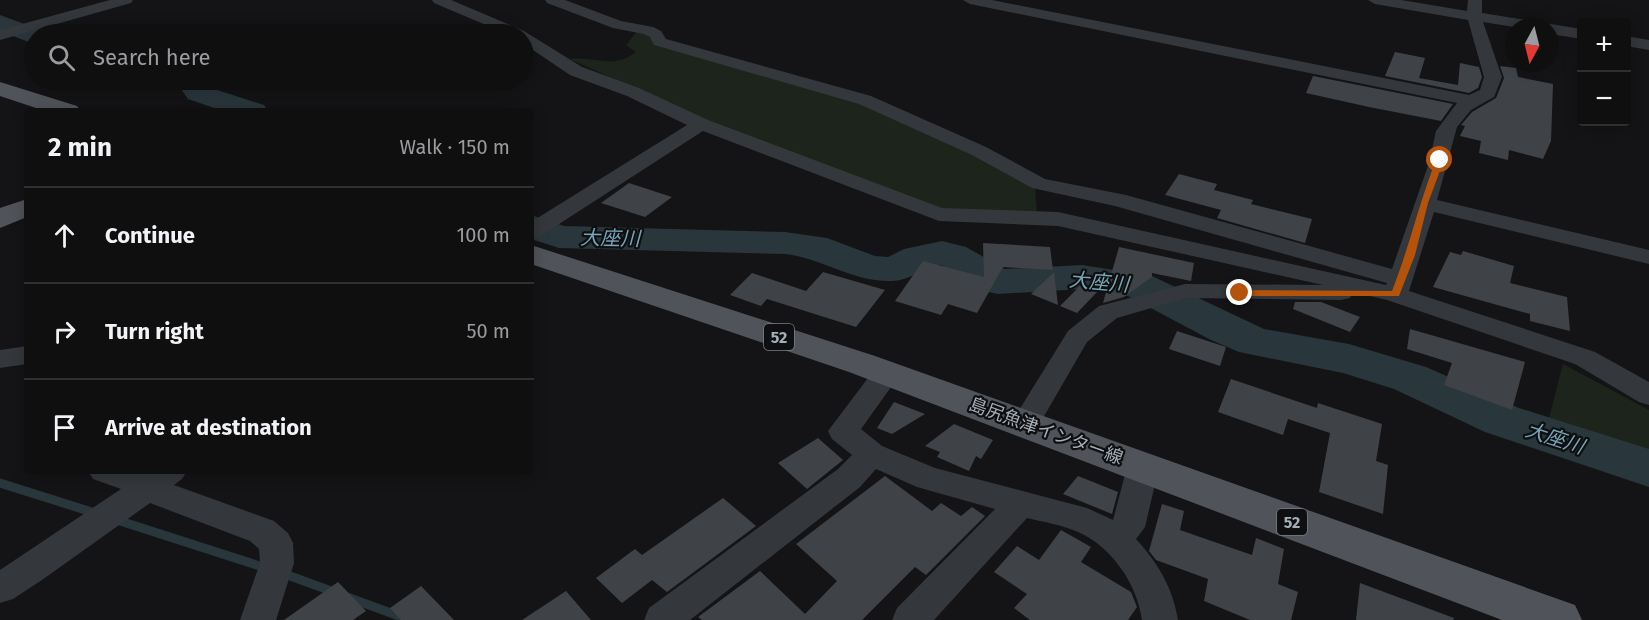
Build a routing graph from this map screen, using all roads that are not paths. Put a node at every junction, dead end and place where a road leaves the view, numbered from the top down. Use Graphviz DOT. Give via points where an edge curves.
graph roads {
  1 [pos="126,0"];
  2 [pos="439,0"];
  3 [pos="552,0"];
  4 [pos="970,0"];
  5 [pos="1375,0"];
  6 [pos="1475,8"];
  7 [pos="1509,18"];
  8 [pos="40,24"];
  9 [pos="495,24"];
  10 [pos="24,28"];
  11 [pos="1559,30"];
  12 [pos="1577,33"];
  13 [pos="0,35"];
  14 [pos="1631,42"];
  15 [pos="534,44"];
  16 [pos="1649,45"];
  17 [pos="0,89"];
  18 [pos="1469,100"];
  19 [pos="60,108"];
  20 [pos="701,124"];
  21 [pos="1424,203"];
  22 [pos="24,208"];
  23 [pos="0,219"];
  24 [pos="534,230"];
  25 [pos="534,255"];
  26 [pos="1649,257"];
  27 [pos="1398,286"];
  28 [pos="24,355"];
  29 [pos="0,359"];
  30 [pos="887,373"];
  31 [pos="1649,395"];
  32 [pos="1026,423"];
  33 [pos="871,454"];
  34 [pos="1143,466"];
  35 [pos="122,474"];
  36 [pos="159,480"];
  37 [pos="1022,502"];
  38 [pos="1114,537"];
  39 [pos="0,588"];
  40 [pos="258,620"];
  41 [pos="662,620"];
  42 [pos="910,620"];
  43 [pos="1160,620"];
  44 [pos="1558,620"];
  1 -- 8 [label="street"];
  2 -- 9 [label="street"];
  3 -- 27 [label="street" via="618,25 648,30 660,42 864,100 1039,184 1118,200"];
  4 -- 18 [label="street"];
  5 -- 6 [label="street"];
  6 -- 7 [label="street"];
  6 -- 18 [label="street" via="1493,78 1488,93"];
  10 -- 13 [label="street"];
  11 -- 12 [label="street"];
  14 -- 16 [label="street"];
  15 -- 20 [label="street" via="576,71"];
  17 -- 19 [label="main road"];
  18 -- 21 [label="street" via="1447,128"];
  20 -- 24 [label="street"];
  20 -- 27 [label="street" via="939,214 1058,219"];
  21 -- 26 [label="street"];
  21 -- 27 [label="street" via="1411,255"];
  22 -- 23 [label="main road"];
  25 -- 30 [label="main road, 島尻魚津インター線 / 52"];
  27 -- 31 [label="street" via="1414,302 1585,358"];
  27 -- 32 [label="street" via="1185,291 1108,312 1077,337"];
  28 -- 29 [label="street"];
  30 -- 32 [label="main road, 島尻魚津インター線 / 52"];
  30 -- 33 [label="street" via="843,430"];
  32 -- 34 [label="main road, 島尻魚津インター線 / 52"];
  33 -- 37 [label="street" via="927,478"];
  33 -- 41 [label="street" via="849,478"];
  34 -- 38 [label="street" via="1128,527"];
  34 -- 44 [label="main road, 島尻魚津インター線 / 52"];
  35 -- 36 [label="street"];
  36 -- 39 [label="street"];
  36 -- 40 [label="street" via="262,531 276,543 277,563"];
  37 -- 38 [label="street" via="1087,521"];
  37 -- 42 [label="street"];
  38 -- 43 [label="street" via="1145,574 1158,601"];
}
